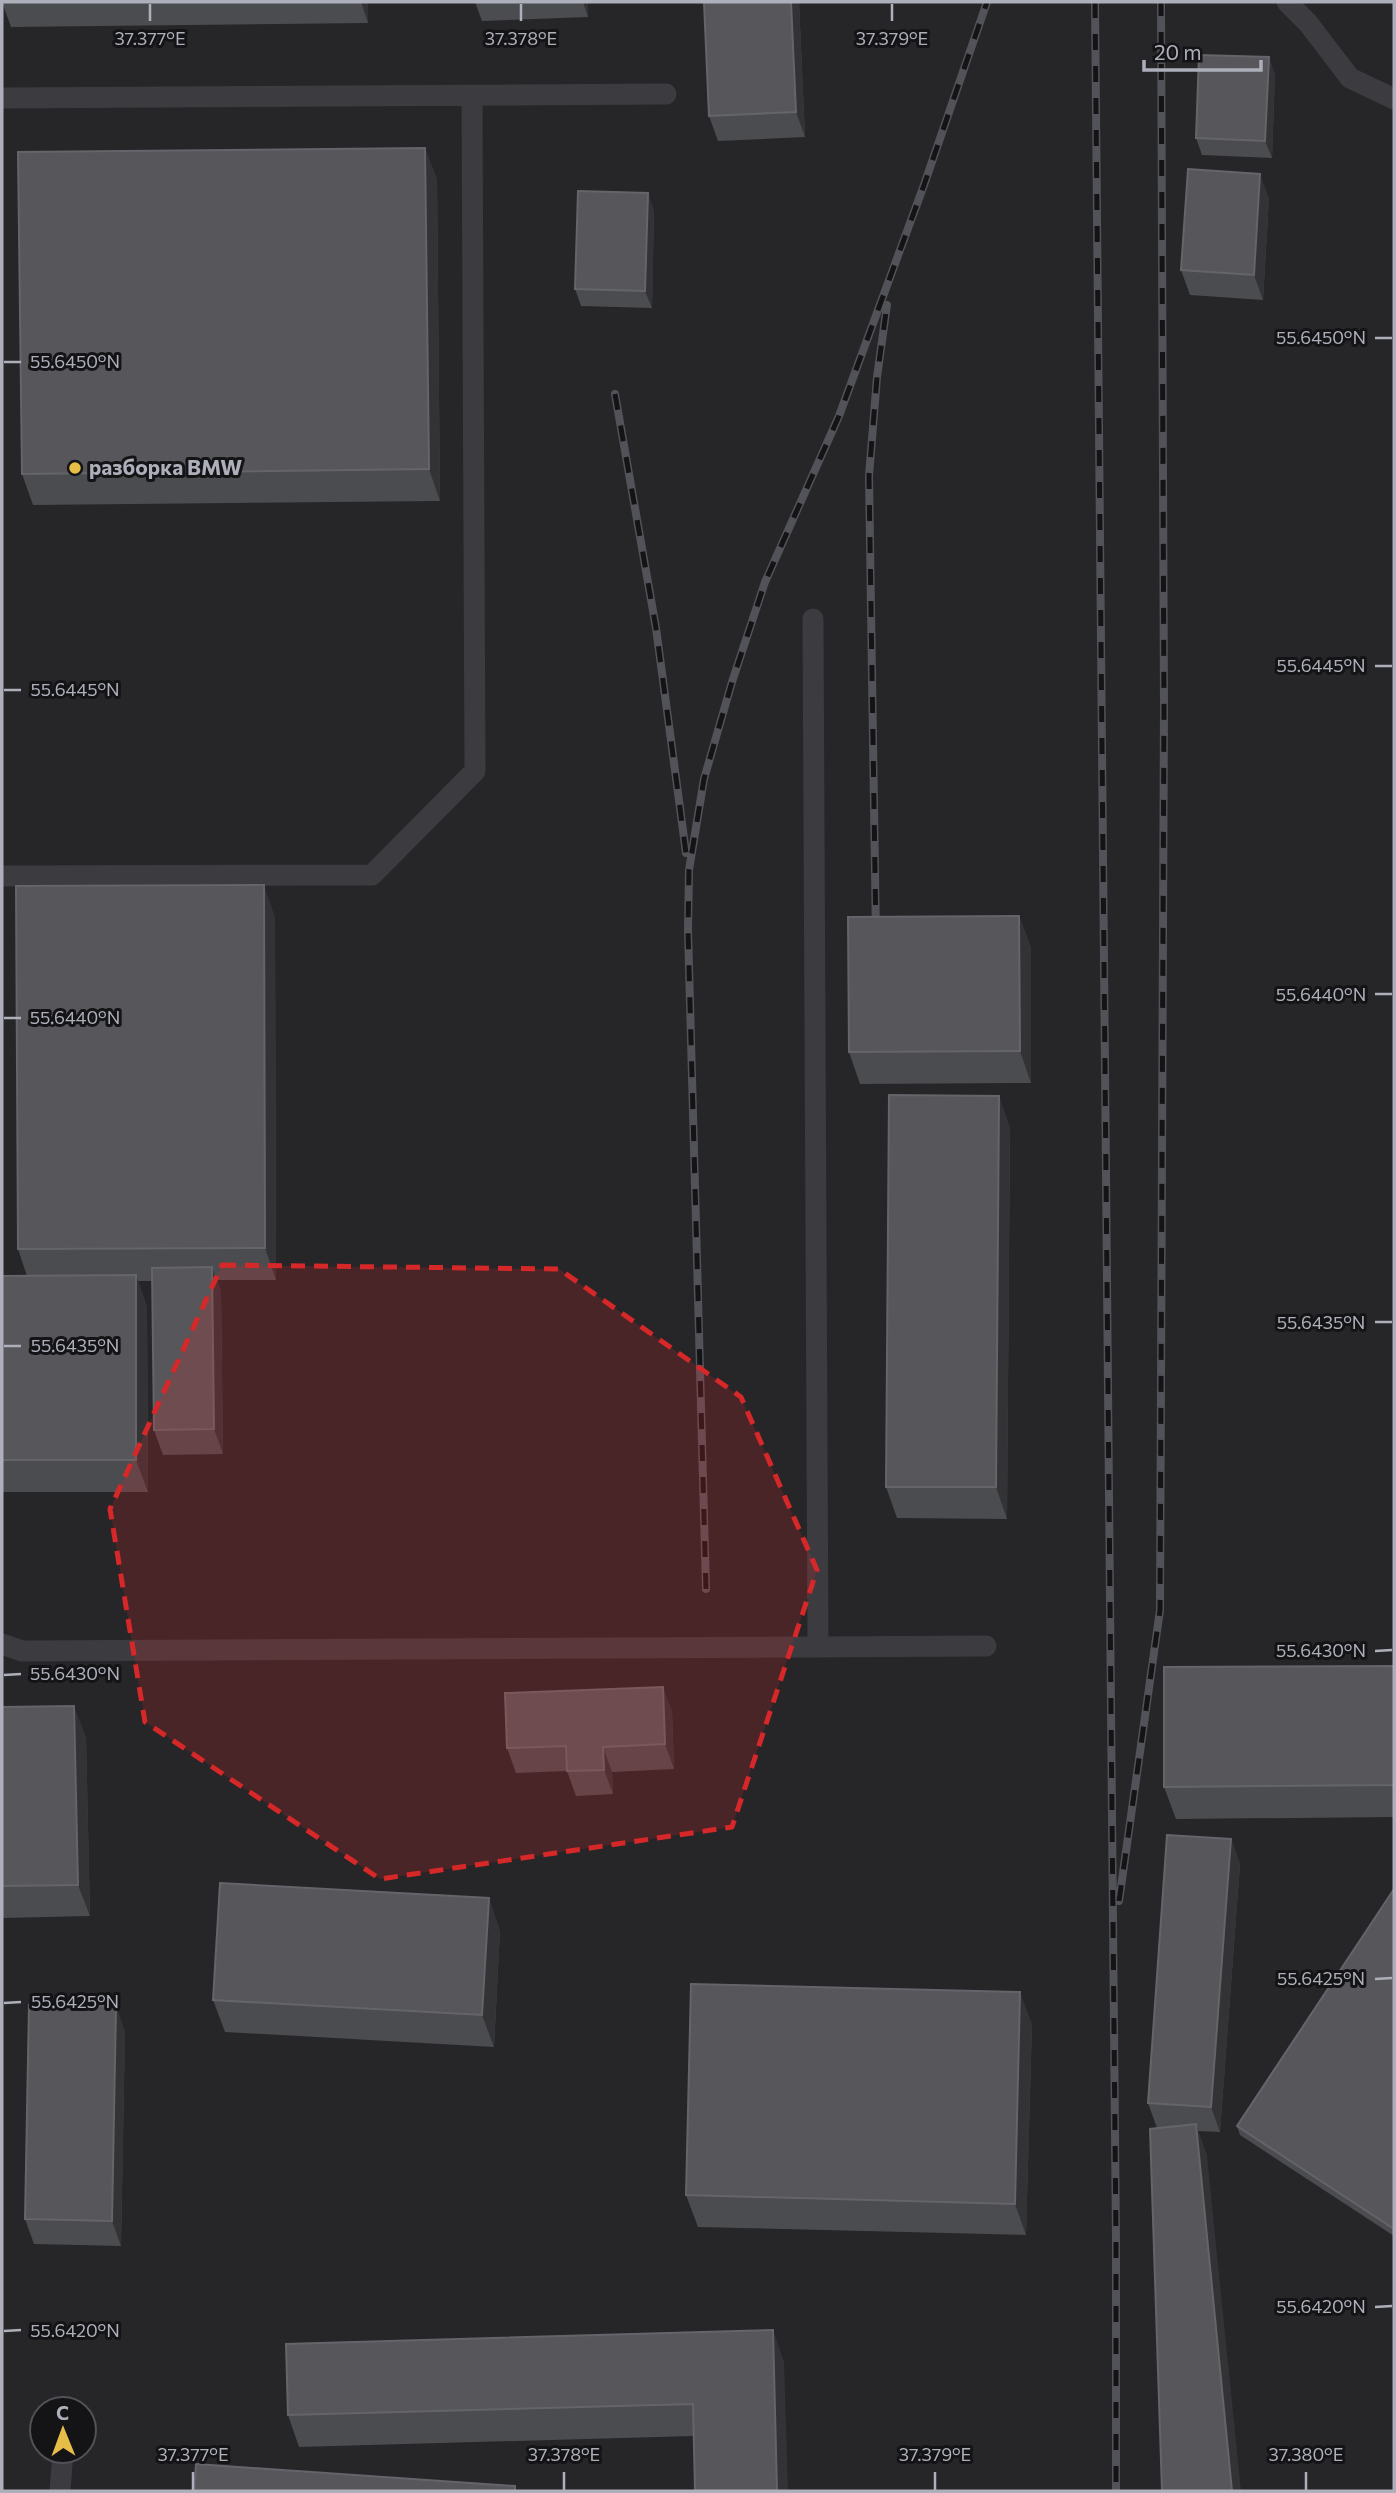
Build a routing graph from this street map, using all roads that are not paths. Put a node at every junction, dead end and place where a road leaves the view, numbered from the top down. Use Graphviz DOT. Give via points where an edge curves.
graph roads {
  1 [pos="1287,2"];
  2 [pos="666,94"];
  3 [pos="472,95"];
  4 [pos="2,97"];
  5 [pos="1394,99"];
  6 [pos="813,619"];
  7 [pos="2,876"];
  8 [pos="2,1644"];
  9 [pos="986,1646"];
  10 [pos="818,1647"];
  11 [pos="61,2465"];
  12 [pos="60,2491"];
  1 -- 5 [label="lane" via="1350,78"];
  2 -- 3 [label="lane"];
  3 -- 4 [label="lane"];
  3 -- 7 [label="lane" via="475,771 372,875"];
  6 -- 10 [label="lane"];
  8 -- 10 [label="lane" via="22,1651"];
  9 -- 10 [label="lane"];
  11 -- 12 [label="lane"];
}
